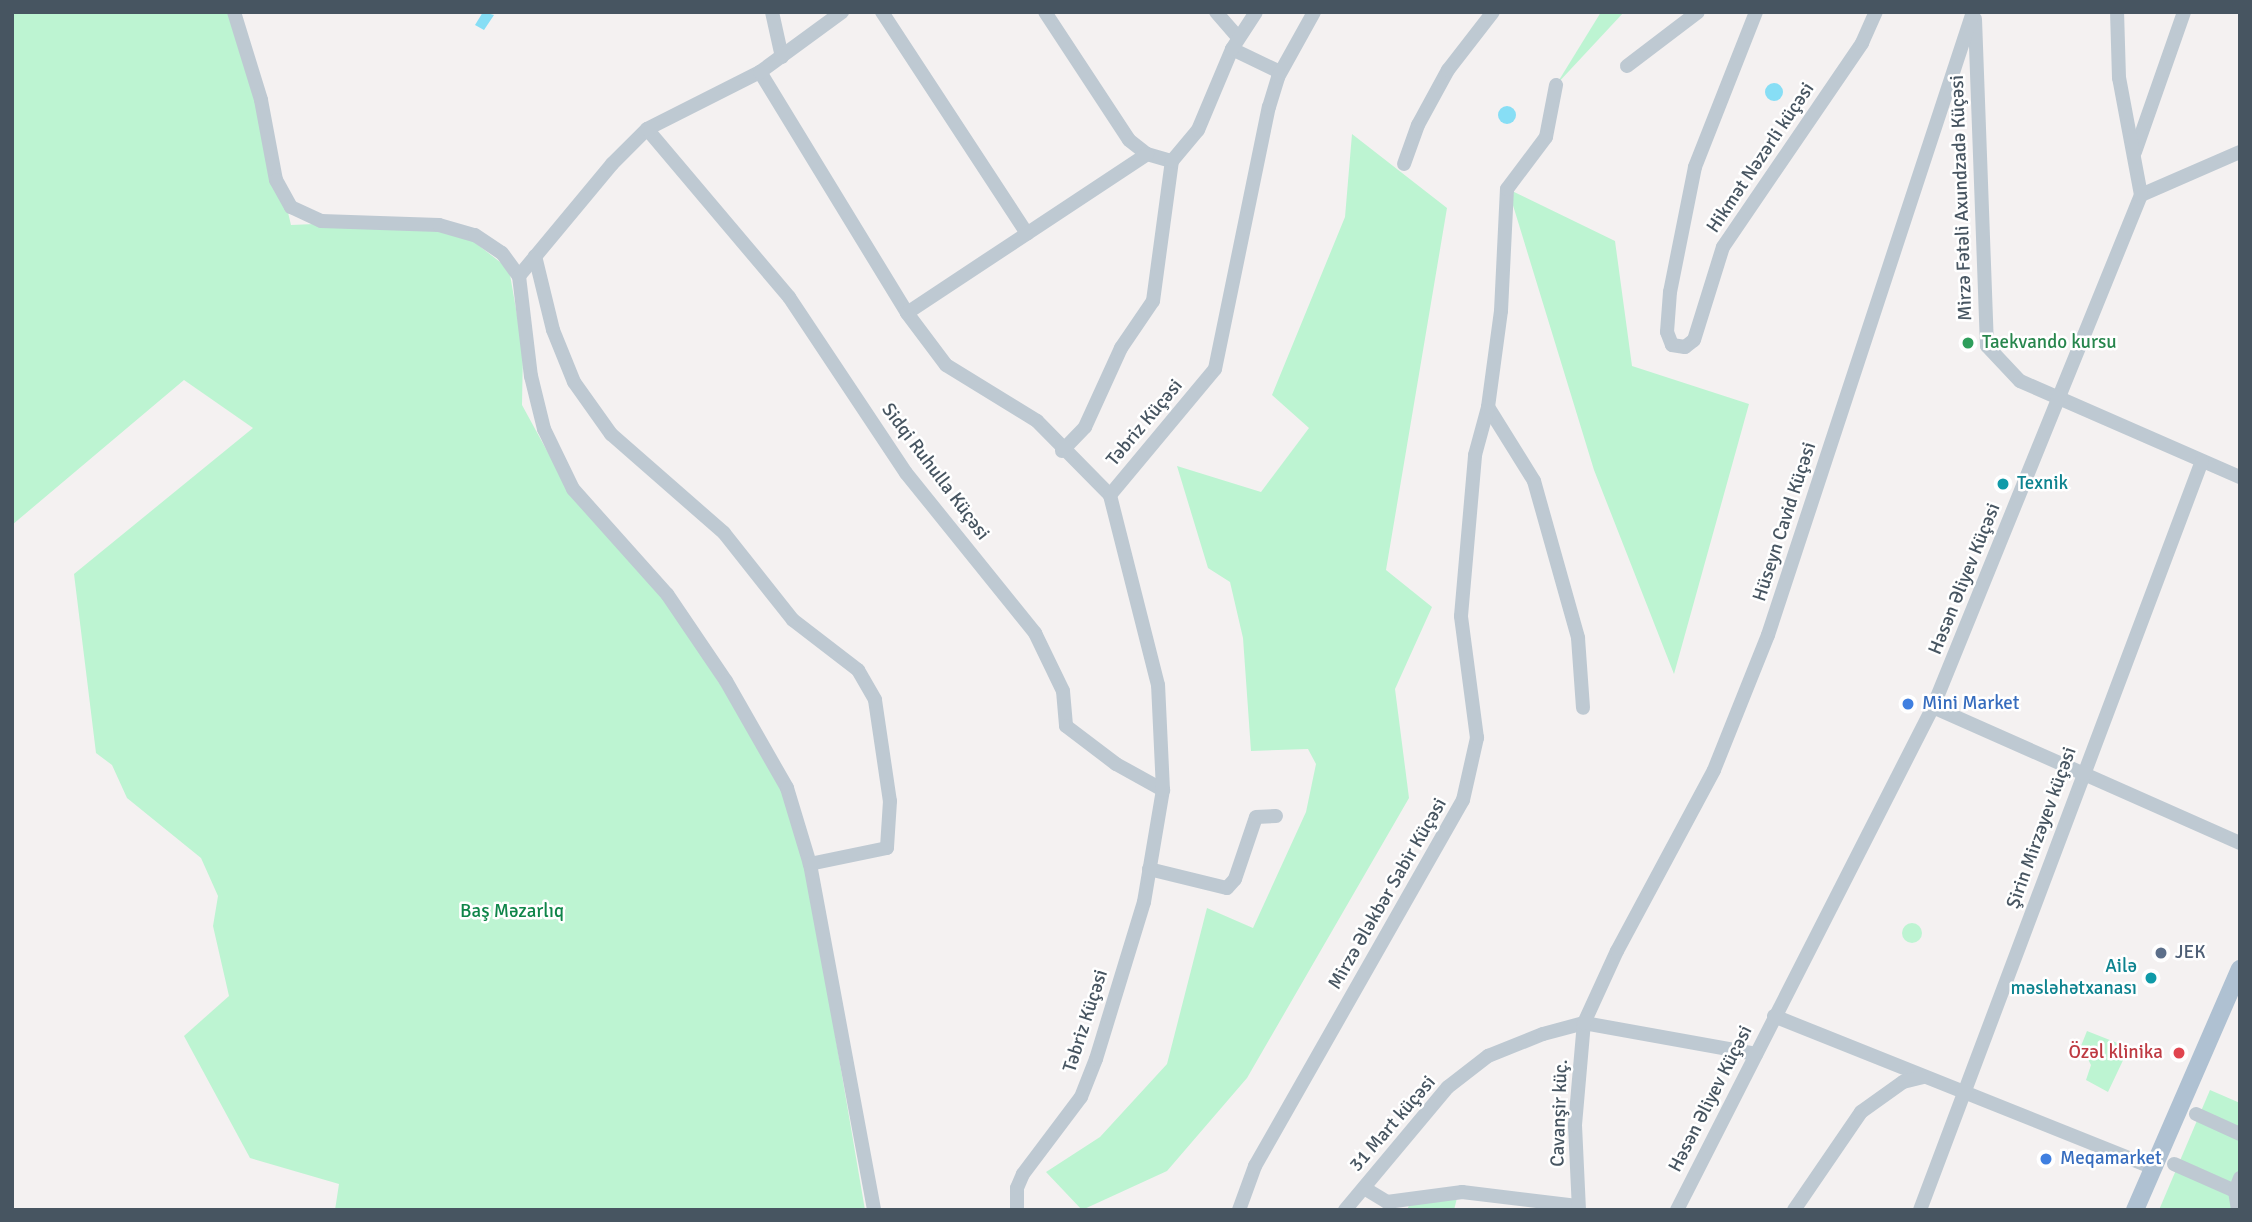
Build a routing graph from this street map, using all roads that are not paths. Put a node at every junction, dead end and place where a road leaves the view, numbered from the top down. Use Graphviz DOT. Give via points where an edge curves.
graph roads {
  1 [pos="234,12"];
  2 [pos="772,12"];
  3 [pos="842,12"];
  4 [pos="883,12"];
  5 [pos="1045,12"];
  6 [pos="1216,12"];
  7 [pos="1256,12"];
  8 [pos="1314,12"];
  9 [pos="1493,12"];
  10 [pos="1698,12"];
  11 [pos="1756,12"];
  12 [pos="1876,12"];
  13 [pos="1974,12"];
  14 [pos="2117,12"];
  15 [pos="2184,12"];
  16 [pos="1235,43"];
  17 [pos="782,57"];
  18 [pos="1627,66"];
  19 [pos="760,72"];
  20 [pos="1280,72"];
  21 [pos="1556,85"];
  22 [pos="647,130"];
  23 [pos="2135,152"];
  24 [pos="2240,152"];
  25 [pos="1147,154"];
  26 [pos="1172,161"];
  27 [pos="1404,164"];
  28 [pos="2141,195"];
  29 [pos="1027,234"];
  30 [pos="535,256"];
  31 [pos="519,276"];
  32 [pos="907,313"];
  33 [pos="2060,400"];
  34 [pos="1488,407"];
  35 [pos="1062,451"];
  36 [pos="2202,460"];
  37 [pos="2240,477"];
  38 [pos="1110,495"];
  39 [pos="1933,707"];
  40 [pos="1583,708"];
  41 [pos="2083,772"];
  42 [pos="1163,790"];
  43 [pos="1276,816"];
  44 [pos="2240,843"];
  45 [pos="810,864"];
  46 [pos="1149,869"];
  47 [pos="2240,969"];
  48 [pos="1774,1016"];
  49 [pos="1584,1023"];
  50 [pos="1756,1054"];
  51 [pos="1924,1077"];
  52 [pos="1966,1091"];
  53 [pos="2196,1114"];
  54 [pos="2240,1133"];
  55 [pos="2174,1164"];
  56 [pos="2154,1168"];
  57 [pos="2237,1185"];
  58 [pos="1364,1188"];
  59 [pos="1578,1208"];
  60 [pos="874,1210"];
  61 [pos="1017,1210"];
  62 [pos="1239,1210"];
  63 [pos="1345,1210"];
  64 [pos="1677,1210"];
  65 [pos="1794,1210"];
  66 [pos="1920,1210"];
  67 [pos="2135,1210"];
  68 [pos="2238,1210"];
  1 -- 31 [label="street" via="261,100 276,180 291,207 321,221 439,225 475,235 502,253"];
  2 -- 17 [label="street"];
  3 -- 17 [label="street"];
  4 -- 29 [label="street"];
  5 -- 25 [label="street" via="1129,140"];
  6 -- 16 [label="street"];
  7 -- 16 [label="street"];
  8 -- 20 [label="street, Təbriz Küçəsi"];
  9 -- 27 [label="street" via="1448,70 1418,125"];
  10 -- 18 [label="street"];
  11 -- 12 [label="street, Hikmət Nəzərli küçəsi" via="1695,167 1670,292 1667,332 1672,345 1685,347 1694,340 1723,247 1862,43"];
  13 -- 33 [label="street, Mirzə Fətəli Axundzadə Küçəsi" via="1987,346 2020,381"];
  13 -- 49 [label="street, Hüseyn Cavid Küçəsi" via="1768,635 1714,771 1617,951"];
  14 -- 23 [label="street, Həsən Əliyev Küçəsi" via="2119,78"];
  15 -- 23 [label="street, Həsən Əliyev Küçəsi"];
  16 -- 20 [label="street"];
  16 -- 26 [label="street" via="1198,130"];
  17 -- 19 [label="street"];
  19 -- 22 [label="street"];
  19 -- 32 [label="street"];
  20 -- 38 [label="street, Təbriz Küçəsi" via="1250,188 1215,369"];
  21 -- 34 [label="street, Mirzə Ələkbər Sabir Küçəsi" via="1546,137 1507,189 1501,311"];
  22 -- 30 [label="street"];
  22 -- 42 [label="street, Sidqi Ruhulla Küçəsi" via="789,297 906,473 1035,633 1063,691 1066,726 1116,764"];
  23 -- 28 [label="street, Həsən Əliyev Küçəsi"];
  24 -- 28 [label="street"];
  25 -- 26 [label="street"];
  25 -- 29 [label="street"];
  26 -- 35 [label="street" via="1153,300 1121,348 1085,427"];
  28 -- 33 [label="street, Həsən Əliyev Küçəsi"];
  29 -- 32 [label="street"];
  30 -- 31 [label="street"];
  30 -- 45 [label="street" via="553,330 574,382 611,434 724,533 793,620 858,670 875,700 890,801 887,848"];
  31 -- 45 [label="street" via="531,376 541,416 572,489 667,594 726,681 787,788"];
  32 -- 35 [label="street" via="946,365 1037,421"];
  33 -- 36 [label="street, Mirzə Fətəli Axundzadə Küçəsi"];
  33 -- 39 [label="street, Həsən Əliyev Küçəsi"];
  34 -- 40 [label="street" via="1534,481 1578,638"];
  34 -- 62 [label="street, Mirzə Ələkbər Sabir Küçəsi" via="1475,454 1461,616 1477,738 1464,800 1255,1166"];
  35 -- 38 [label="street"];
  36 -- 37 [label="street, Mirzə Fətəli Axundzadə Küçəsi"];
  36 -- 41 [label="street, Şirin Mirzəyev küçəsi"];
  38 -- 42 [label="street, Təbriz Küçəsi" via="1158,685"];
  39 -- 41 [label="street"];
  39 -- 48 [label="street, Həsən Əliyev Küçəsi"];
  41 -- 44 [label="street"];
  41 -- 52 [label="street, Şirin Mirzəyev küçəsi"];
  42 -- 46 [label="street, Təbriz Küçəsi"];
  43 -- 46 [label="street" via="1256,817 1235,879 1227,888"];
  45 -- 60 [label="street"];
  46 -- 61 [label="street, Təbriz Küçəsi" via="1097,1059 1081,1097 1023,1174 1017,1188"];
  47 -- 56 [label="main road"];
  48 -- 50 [label="street, Həsən Əliyev Küçəsi"];
  48 -- 51 [label="street"];
  49 -- 50 [label="street, 31 Mart küçəsi"];
  49 -- 58 [label="street, 31 Mart küçəsi" via="1488,1056 1448,1087"];
  49 -- 59 [label="street, Cavanşir küç." via="1575,1125"];
  50 -- 64 [label="street, Həsən Əliyev Küçəsi"];
  51 -- 52 [label="street"];
  51 -- 65 [label="street" via="1903,1082 1861,1112"];
  52 -- 56 [label="street"];
  52 -- 66 [label="street, Şirin Mirzəyev küçəsi"];
  53 -- 54 [label="street"];
  55 -- 57 [label="street"];
  56 -- 67 [label="main road"];
  57 -- 68 [label="street"];
  58 -- 59 [label="street" via="1387,1202 1462,1192"];
  58 -- 63 [label="street, 31 Mart küçəsi"];
}
